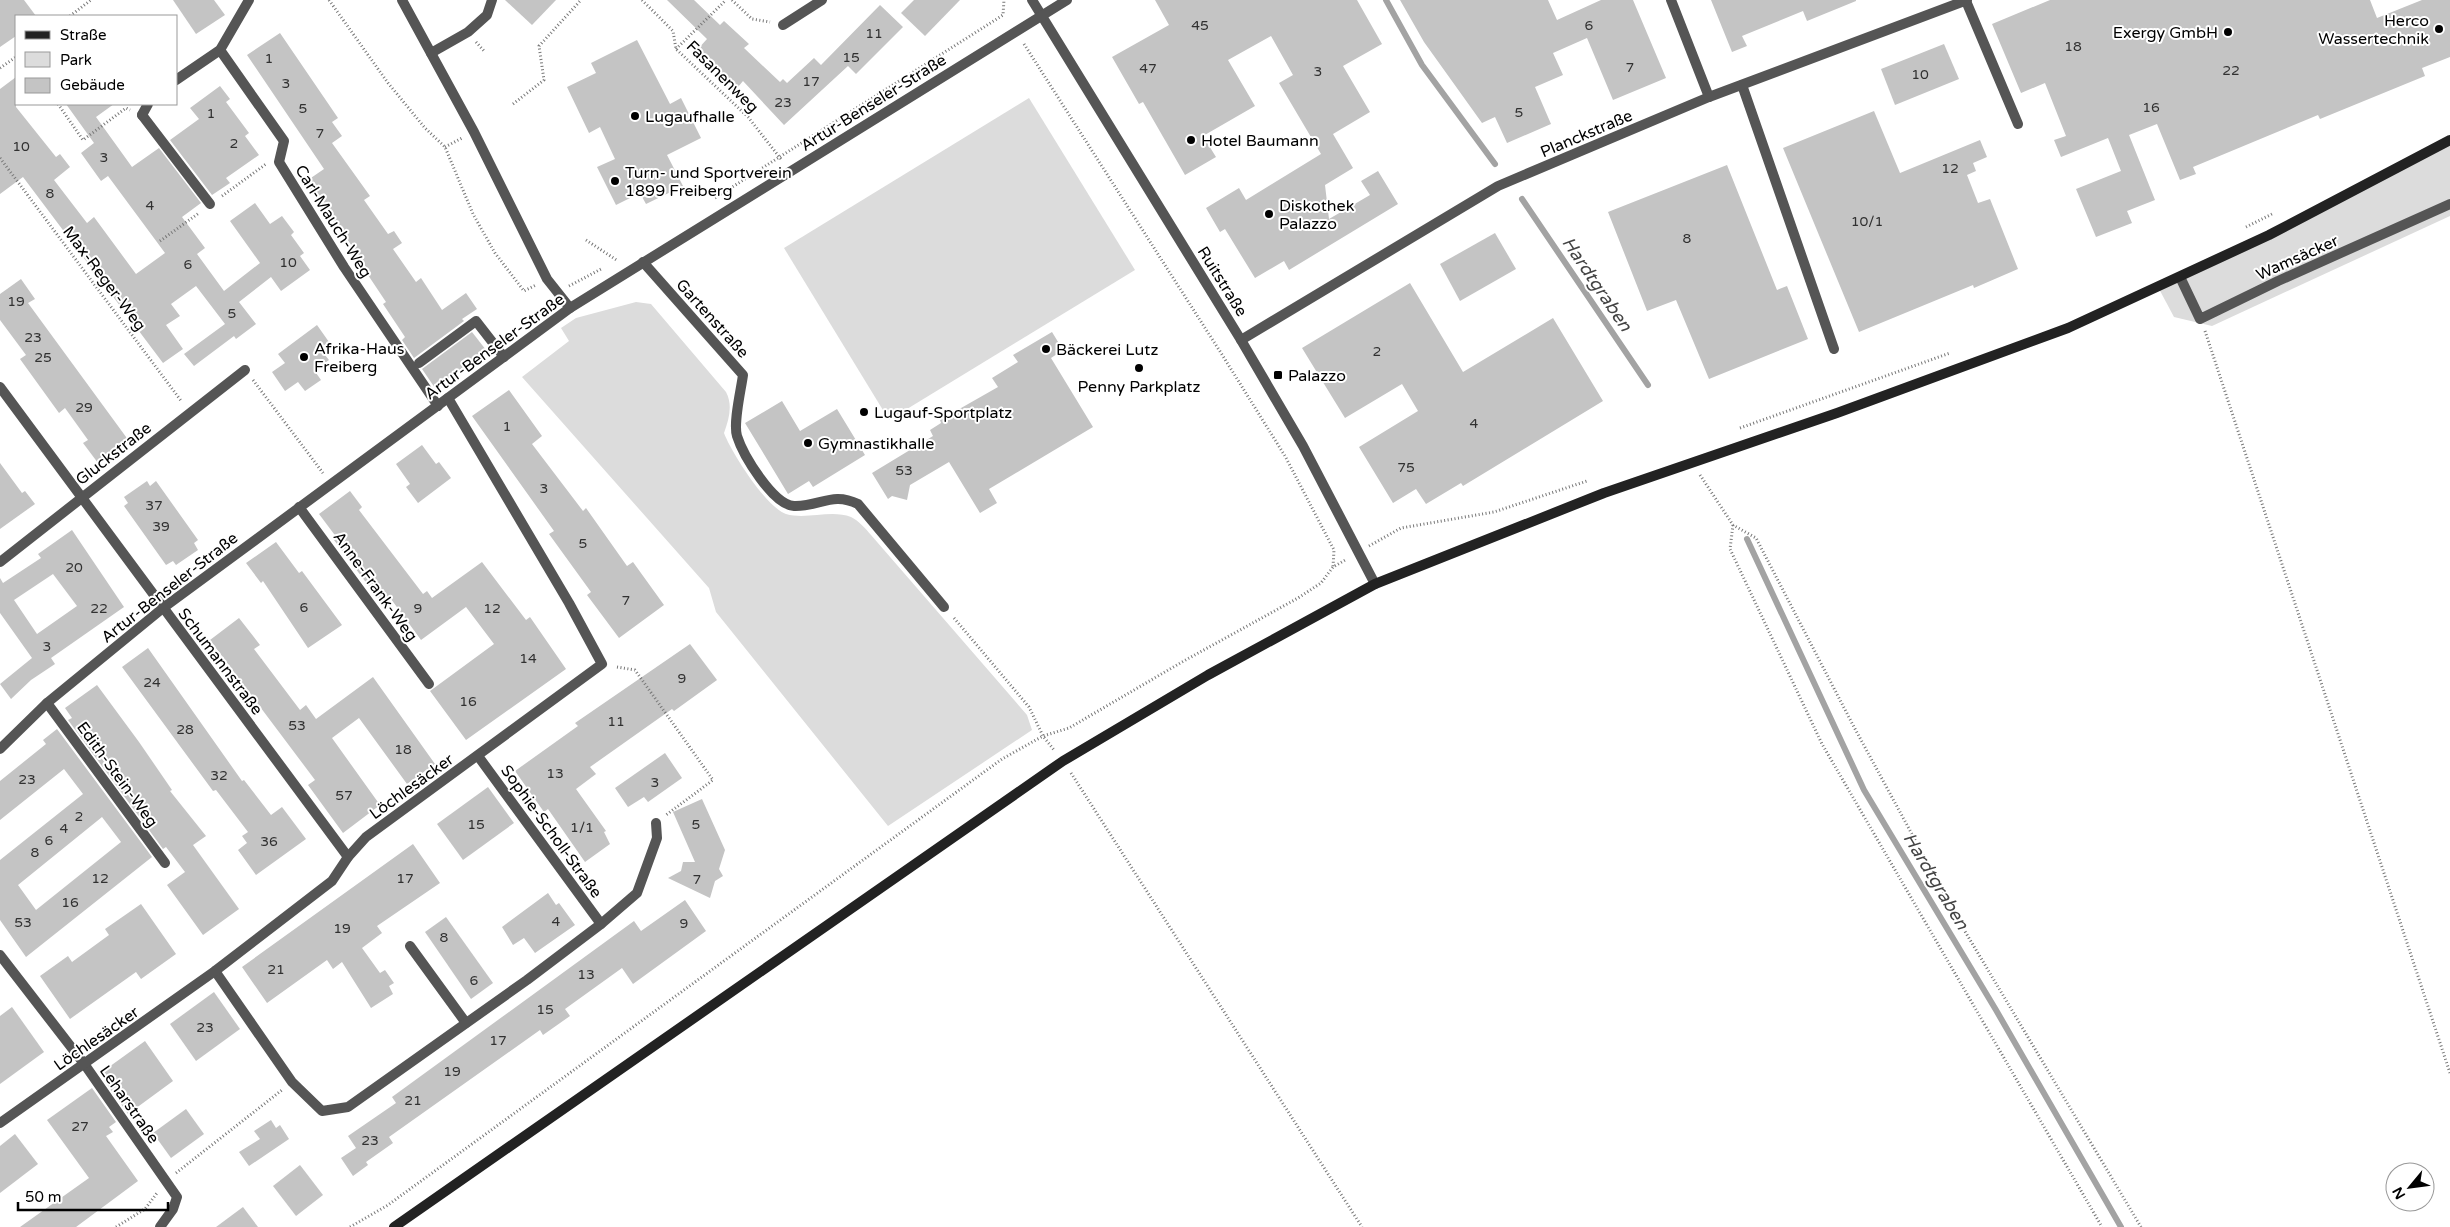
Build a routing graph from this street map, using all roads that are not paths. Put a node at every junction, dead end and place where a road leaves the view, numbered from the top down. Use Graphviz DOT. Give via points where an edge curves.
graph roads {
  1 [pos="249,0"];
  2 [pos="402,0"];
  3 [pos="492,0"];
  4 [pos="822,0"];
  5 [pos="1032,0"];
  6 [pos="1067,0"];
  7 [pos="1671,0"];
  8 [pos="1967,0"];
  9 [pos="1041,15"];
  10 [pos="783,25"];
  11 [pos="220,50"];
  12 [pos="431,53"];
  13 [pos="178,79"];
  14 [pos="1742,84"];
  15 [pos="1709,97"];
  16 [pos="147,105"];
  17 [pos="2018,124"];
  18 [pos="2450,140"];
  19 [pos="210,204"];
  20 [pos="2450,204"];
  21 [pos="643,262"];
  22 [pos="2180,277"];
  23 [pos="570,308"];
  24 [pos="1241,340"];
  25 [pos="1834,349"];
  26 [pos="504,357"];
  27 [pos="419,363"];
  28 [pos="245,370"];
  29 [pos="0,387"];
  30 [pos="448,398"];
  31 [pos="438,406"];
  32 [pos="80,497"];
  33 [pos="299,507"];
  34 [pos="0,562"];
  35 [pos="1375,584"];
  36 [pos="944,607"];
  37 [pos="163,608"];
  38 [pos="429,684"];
  39 [pos="47,703"];
  40 [pos="0,749"];
  41 [pos="478,756"];
  42 [pos="656,823"];
  43 [pos="348,857"];
  44 [pos="165,863"];
  45 [pos="601,924"];
  46 [pos="410,946"];
  47 [pos="0,955"];
  48 [pos="215,971"];
  49 [pos="466,1023"];
  50 [pos="84,1065"];
  51 [pos="0,1124"];
  52 [pos="160,1227"];
  53 [pos="394,1227"];
  1 -- 11 [label="street"];
  2 -- 12 [label="street"];
  3 -- 12 [label="street" via="487,15 468,32"];
  4 -- 10 [label="street"];
  5 -- 9 [label="street, Ruitstraße"];
  6 -- 9 [label="street, Artur-Benseler-Straße"];
  7 -- 15 [label="street"];
  8 -- 14 [label="street, Planckstraße"];
  8 -- 17 [label="street, Planckstraße"];
  9 -- 21 [label="street, Artur-Benseler-Straße"];
  9 -- 24 [label="street, Ruitstraße"];
  11 -- 13 [label="street"];
  11 -- 31 [label="street, Carl-Mauch-Weg" via="284,140 278,162"];
  12 -- 23 [label="street" via="547,279"];
  14 -- 15 [label="street, Planckstraße"];
  14 -- 25 [label="street"];
  15 -- 24 [label="street, Planckstraße" via="1498,186"];
  16 -- 19 [label="street" via="142,115"];
  18 -- 22 [label="main road" via="2269,235"];
  20 -- 22 [label="street, Wamsäcker" via="2200,319"];
  21 -- 23 [label="street, Artur-Benseler-Straße"];
  21 -- 36 [label="street, Gartenstraße" via="743,375 737,435 772,493 792,506 838,497 858,504"];
  22 -- 35 [label="main road" via="2068,328 1838,413 1604,493"];
  23 -- 26 [label="street, Artur-Benseler-Straße"];
  24 -- 35 [label="street, Ruitstraße" via="1303,446"];
  26 -- 27 [label="street" via="476,321"];
  26 -- 30 [label="street, Artur-Benseler-Straße"];
  28 -- 32 [label="street, Gluckstraße"];
  29 -- 32 [label="street, Schumannstraße"];
  30 -- 31 [label="street, Artur-Benseler-Straße"];
  30 -- 41 [label="street, Löchlesäcker" via="602,664"];
  31 -- 33 [label="street, Artur-Benseler-Straße"];
  32 -- 34 [label="street, Gluckstraße"];
  32 -- 37 [label="street, Schumannstraße"];
  33 -- 37 [label="street, Artur-Benseler-Straße"];
  33 -- 38 [label="street, Anne-Frank-Weg"];
  35 -- 53 [label="main road" via="1208,675 1063,762"];
  37 -- 39 [label="street, Artur-Benseler-Straße"];
  37 -- 43 [label="street, Schumannstraße"];
  39 -- 40 [label="street, Artur-Benseler-Straße"];
  39 -- 44 [label="street, Edith-Stein-Weg"];
  41 -- 43 [label="street, Löchlesäcker" via="366,837"];
  41 -- 45 [label="street, Sophie-Scholl-Straße"];
  42 -- 45 [label="street, Sophie-Scholl-Straße" via="657,838 636,893"];
  43 -- 48 [label="street, Löchlesäcker" via="332,881"];
  45 -- 49 [label="street, Sophie-Scholl-Straße"];
  46 -- 49 [label="street"];
  47 -- 50 [label="street, Leharstraße"];
  48 -- 49 [label="street, Sophie-Scholl-Straße" via="292,1082 322,1111 348,1107"];
  48 -- 50 [label="street, Löchlesäcker"];
  50 -- 51 [label="street, Löchlesäcker"];
  50 -- 52 [label="street, Leharstraße" via="177,1198 173,1210"];
}
